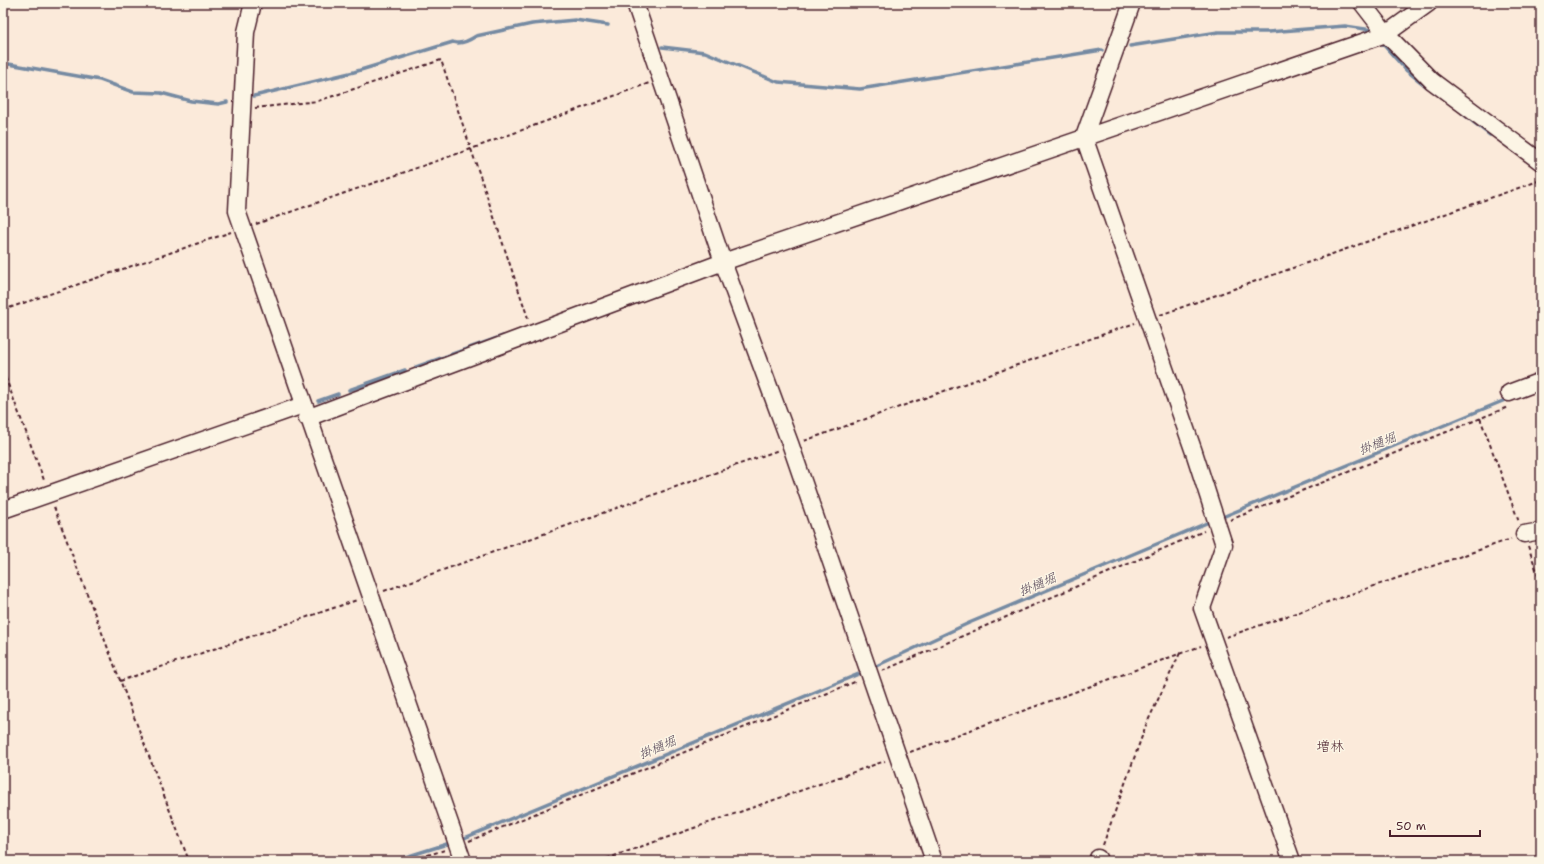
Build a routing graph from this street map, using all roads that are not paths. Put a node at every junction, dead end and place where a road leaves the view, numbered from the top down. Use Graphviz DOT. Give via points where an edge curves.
graph roads {
  1 [pos="253,3"];
  2 [pos="635,3"];
  3 [pos="1132,3"];
  4 [pos="1362,3"];
  5 [pos="1429,3"];
  6 [pos="1386,34"];
  7 [pos="1084,137"];
  8 [pos="1541,162"];
  9 [pos="723,262"];
  10 [pos="1541,381"];
  11 [pos="1512,399"];
  12 [pos="305,411"];
  13 [pos="3,510"];
  14 [pos="1541,531"];
  15 [pos="1524,534"];
  16 [pos="463,861"];
  17 [pos="934,861"];
  18 [pos="1292,861"];
  1 -- 12 [label="street" via="246,32 237,211"];
  2 -- 9 [label="street"];
  3 -- 7 [label="street"];
  4 -- 6 [label="street"];
  5 -- 6 [label="street"];
  6 -- 7 [label="street"];
  6 -- 8 [label="street" via="1432,81"];
  7 -- 9 [label="street"];
  7 -- 18 [label="street" via="1224,545 1202,608"];
  9 -- 12 [label="street" via="533,334"];
  9 -- 17 [label="street" via="791,446"];
  10 -- 11 [label="street"];
  12 -- 13 [label="street"];
  12 -- 16 [label="street"];
  14 -- 15 [label="street"];
}
